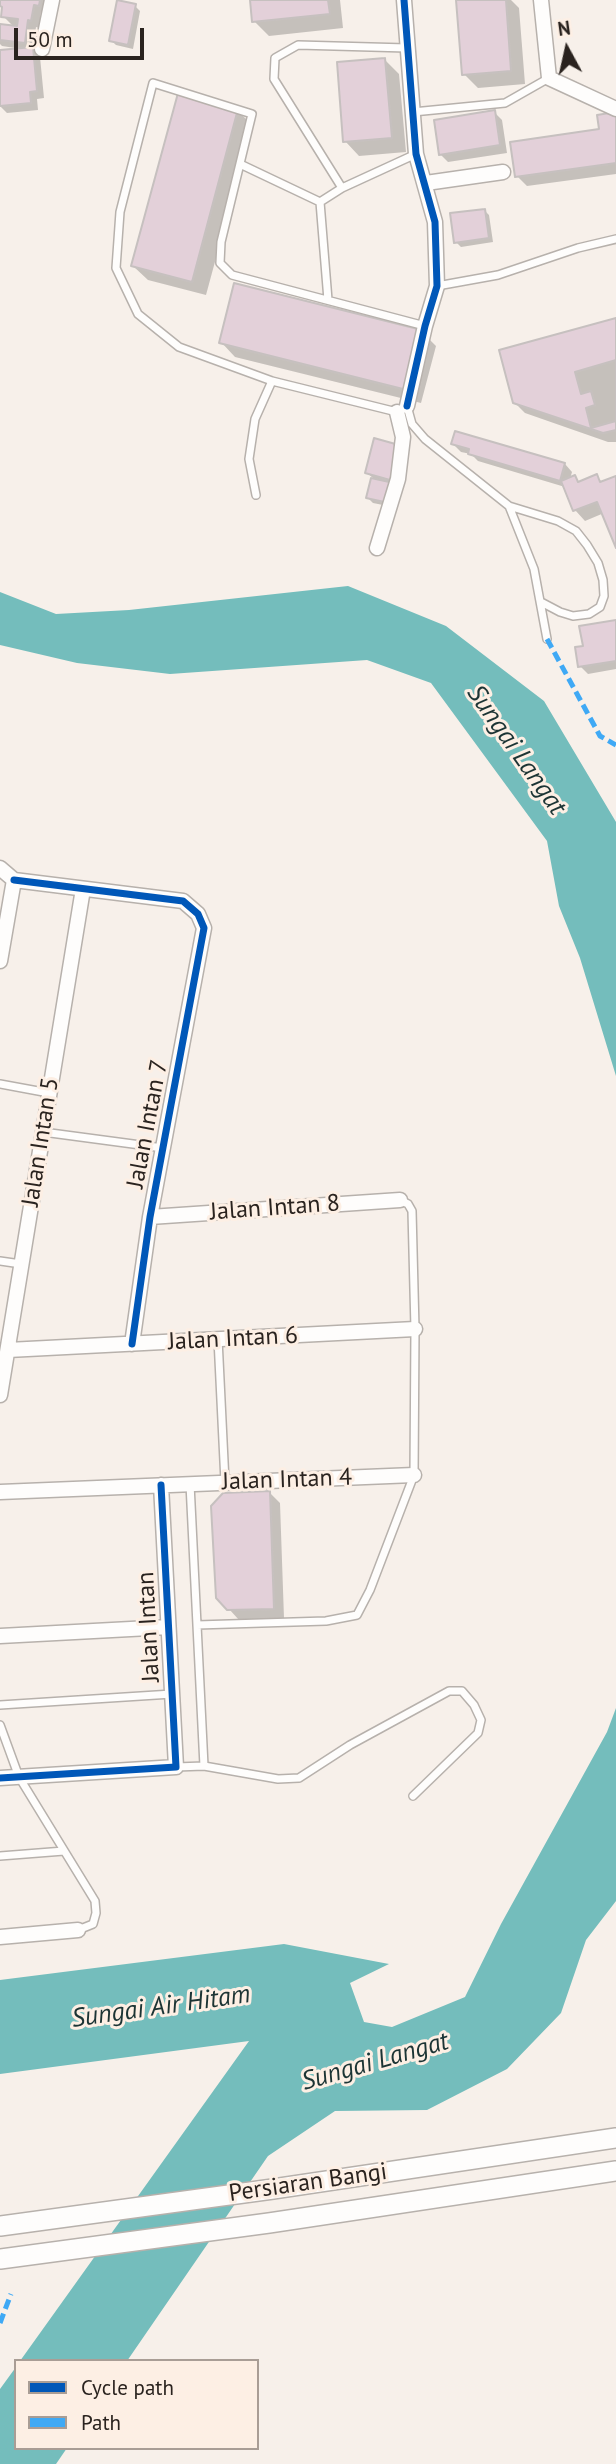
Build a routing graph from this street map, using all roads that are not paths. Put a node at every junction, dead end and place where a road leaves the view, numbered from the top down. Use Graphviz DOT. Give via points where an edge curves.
graph roads {
  1 [pos="52,0"];
  2 [pos="404,0"];
  3 [pos="541,0"];
  4 [pos="407,48"];
  5 [pos="42,49"];
  6 [pos="549,78"];
  7 [pos="616,109"];
  8 [pos="413,112"];
  9 [pos="416,154"];
  10 [pos="240,164"];
  11 [pos="503,172"];
  12 [pos="426,183"];
  13 [pos="342,188"];
  14 [pos="320,202"];
  15 [pos="616,239"];
  16 [pos="437,286"];
  17 [pos="328,299"];
  18 [pos="425,326"];
  19 [pos="272,381"];
  20 [pos="402,409"];
  21 [pos="256,495"];
  22 [pos="509,506"];
  23 [pos="377,548"];
  24 [pos="541,602"];
  25 [pos="547,639"];
  26 [pos="0,869"];
  27 [pos="14,880"];
  28 [pos="83,889"];
  29 [pos="0,961"];
  30 [pos="0,1084"];
  31 [pos="49,1093"];
  32 [pos="43,1132"];
  33 [pos="163,1148"];
  34 [pos="400,1200"];
  35 [pos="150,1217"];
  36 [pos="0,1261"];
  37 [pos="20,1264"];
  38 [pos="415,1329"];
  39 [pos="218,1339"];
  40 [pos="132,1344"];
  41 [pos="8,1350"];
  42 [pos="0,1395"];
  43 [pos="414,1475"];
  44 [pos="225,1482"];
  45 [pos="190,1484"];
  46 [pos="161,1485"];
  47 [pos="0,1492"];
  48 [pos="197,1625"];
  49 [pos="169,1627"];
  50 [pos="0,1636"];
  51 [pos="172,1694"];
  52 [pos="0,1705"];
  53 [pos="0,1726"];
  54 [pos="204,1766"];
  55 [pos="176,1767"];
  56 [pos="19,1777"];
  57 [pos="0,1778"];
  58 [pos="413,1796"];
  59 [pos="64,1851"];
  60 [pos="0,1856"];
  61 [pos="78,1930"];
  62 [pos="0,1937"];
  63 [pos="616,2138"];
  64 [pos="616,2171"];
  65 [pos="0,2226"];
  66 [pos="0,2259"];
  1 -- 5 [label="street"];
  2 -- 4 [label="street"];
  3 -- 6 [label="street"];
  4 -- 8 [label="street"];
  4 -- 13 [label="lane" via="298,45 275,58 274,79"];
  6 -- 7 [label="street"];
  6 -- 8 [label="lane" via="505,103"];
  8 -- 9 [label="street"];
  9 -- 12 [label="street"];
  9 -- 13 [label="lane"];
  10 -- 14 [label="lane"];
  10 -- 17 [label="lane" via="220,263 232,275"];
  10 -- 19 [label="lane" via="252,114 153,83 120,212 117,268 138,314 179,347"];
  11 -- 12 [label="street"];
  12 -- 16 [label="street" via="435,222"];
  13 -- 14 [label="lane"];
  14 -- 17 [label="lane"];
  15 -- 16 [label="lane" via="498,275"];
  16 -- 18 [label="street"];
  17 -- 18 [label="lane"];
  18 -- 20 [label="street"];
  19 -- 20 [label="lane"];
  19 -- 21 [label="lane" via="255,419 249,459"];
  20 -- 22 [label="lane" via="425,439"];
  20 -- 23 [label="street" via="398,479"];
  22 -- 24 [label="lane" via="534,569"];
  22 -- 24 [label="lane" via="576,531 598,562 604,596 600,607 573,616"];
  24 -- 25 [label="lane"];
  26 -- 27 [label="street"];
  27 -- 28 [label="street"];
  27 -- 29 [label="street"];
  28 -- 31 [label="street, Jalan Intan 5"];
  28 -- 33 [label="street, Jalan Intan 7" via="183,901 198,914 204,928"];
  30 -- 31 [label="lane"];
  31 -- 32 [label="street, Jalan Intan 5"];
  32 -- 33 [label="lane"];
  32 -- 37 [label="street, Jalan Intan 5"];
  33 -- 35 [label="street, Jalan Intan 7"];
  34 -- 35 [label="street, Jalan Intan 8"];
  34 -- 38 [label="lane" via="412,1211"];
  35 -- 40 [label="street, Jalan Intan 7"];
  36 -- 37 [label="lane"];
  37 -- 41 [label="street, Jalan Intan 5"];
  38 -- 39 [label="street, Jalan Intan 6"];
  38 -- 43 [label="lane"];
  39 -- 40 [label="street, Jalan Intan 6"];
  39 -- 44 [label="lane"];
  40 -- 41 [label="street, Jalan Intan 6"];
  41 -- 42 [label="street, Jalan Intan 5"];
  43 -- 44 [label="street, Jalan Intan 4"];
  43 -- 48 [label="lane" via="357,1615 326,1621"];
  44 -- 45 [label="street, Jalan Intan 4"];
  45 -- 46 [label="street, Jalan Intan 4"];
  45 -- 48 [label="lane"];
  46 -- 47 [label="street, Jalan Intan 4"];
  46 -- 49 [label="street, Jalan Intan"];
  48 -- 54 [label="lane"];
  49 -- 50 [label="street"];
  49 -- 51 [label="street, Jalan Intan"];
  51 -- 52 [label="lane"];
  51 -- 55 [label="street, Jalan Intan"];
  53 -- 56 [label="lane"];
  54 -- 55 [label="lane"];
  54 -- 58 [label="lane" via="278,1779 299,1778 449,1691 462,1691 481,1720 478,1733"];
  55 -- 56 [label="street"];
  56 -- 57 [label="street"];
  56 -- 59 [label="lane"];
  59 -- 60 [label="lane"];
  59 -- 61 [label="lane" via="95,1901 93,1924"];
  61 -- 62 [label="street"];
  63 -- 65 [label="main road, Persiaran Bangi"];
  64 -- 66 [label="main road, Persiaran Bangi"];
}
